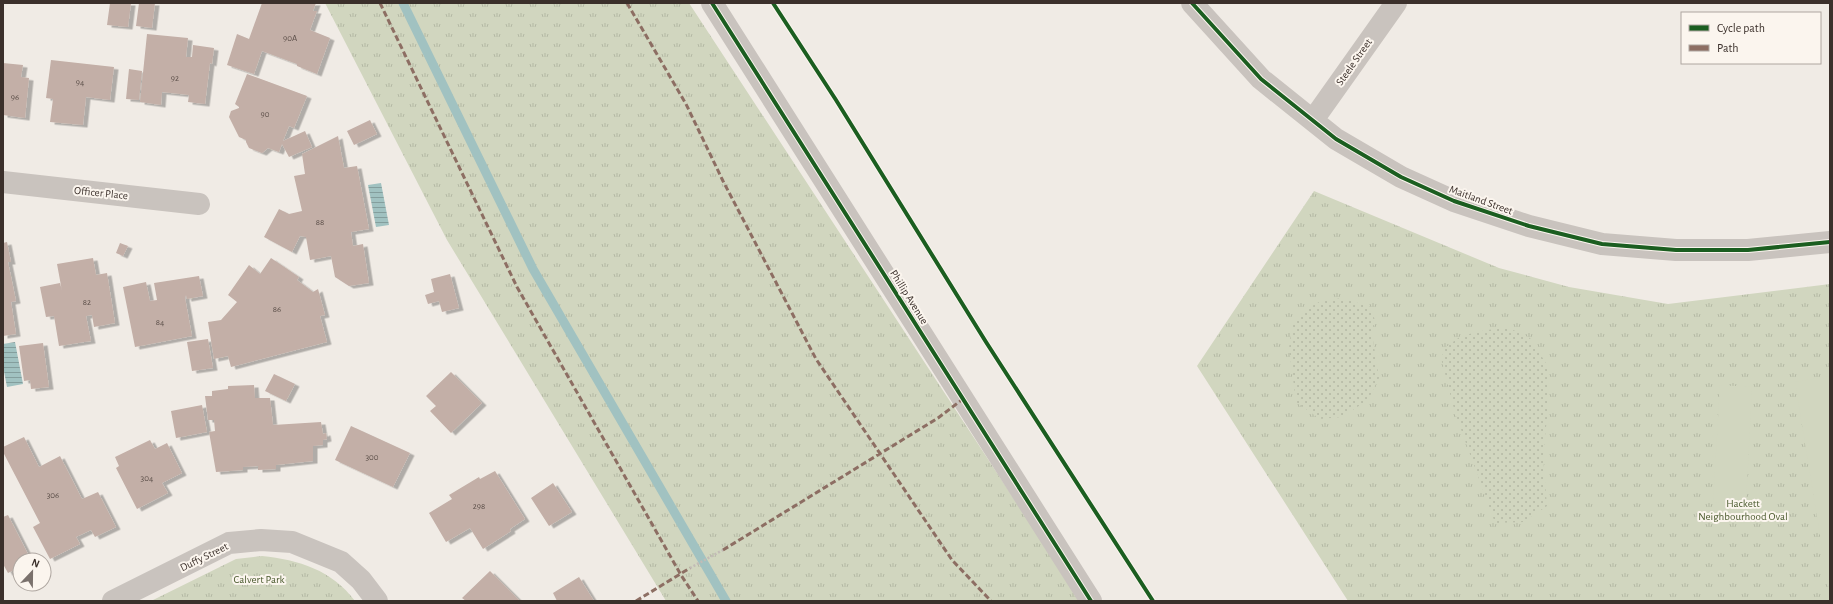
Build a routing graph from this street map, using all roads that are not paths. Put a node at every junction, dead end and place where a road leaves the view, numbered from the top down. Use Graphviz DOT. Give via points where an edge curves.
graph roads {
  1 [pos="712,3"];
  2 [pos="1192,3"];
  3 [pos="1396,3"];
  4 [pos="1313,120"];
  5 [pos="3,182"];
  6 [pos="199,204"];
  7 [pos="1830,242"];
  8 [pos="113,601"];
  9 [pos="377,601"];
  10 [pos="1091,601"];
  1 -- 10 [label="street, Phillip Avenue"];
  2 -- 4 [label="street, Maitland Street" via="1261,79"];
  3 -- 4 [label="street, Steele Street"];
  4 -- 7 [label="street, Maitland Street" via="1336,139 1401,177 1454,201 1529,226 1602,244 1676,250 1748,250"];
  5 -- 6 [label="street, Officer Place"];
  8 -- 9 [label="street, Duffy Street" via="229,543 261,540 292,542 341,562 361,580"];
}
